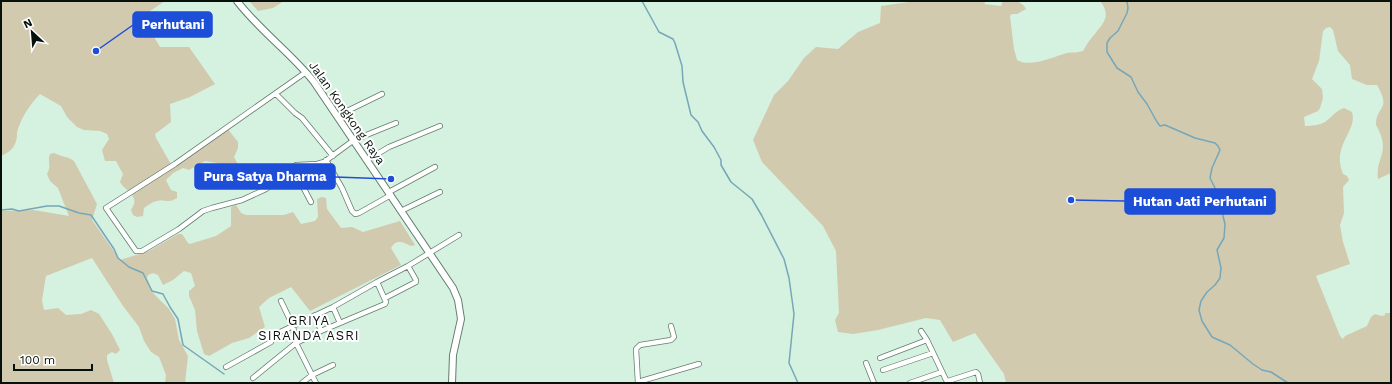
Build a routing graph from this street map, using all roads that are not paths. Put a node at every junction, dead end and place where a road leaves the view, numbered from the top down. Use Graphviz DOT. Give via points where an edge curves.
graph roads {
  1 [pos="237,1"];
  2 [pos="306,72"];
  3 [pos="276,94"];
  4 [pos="382,94"];
  5 [pos="337,116"];
  6 [pos="396,123"];
  7 [pos="440,126"];
  8 [pos="354,140"];
  9 [pos="333,156"];
  10 [pos="326,160"];
  11 [pos="368,160"];
  12 [pos="435,166"];
  13 [pos="293,168"];
  14 [pos="440,192"];
  15 [pos="390,194"];
  16 [pos="311,202"];
  17 [pos="401,211"];
  18 [pos="459,235"];
  19 [pos="429,252"];
  20 [pos="408,266"];
  21 [pos="377,282"];
  22 [pos="385,298"];
  23 [pos="281,301"];
  24 [pos="333,307"];
  25 [pos="315,315"];
  26 [pos="340,323"];
  27 [pos="293,326"];
  28 [pos="671,326"];
  29 [pos="321,331"];
  30 [pos="921,331"];
  31 [pos="927,340"];
  32 [pos="296,343"];
  33 [pos="933,353"];
  34 [pos="880,358"];
  35 [pos="866,363"];
  36 [pos="699,364"];
  37 [pos="333,365"];
  38 [pos="226,367"];
  39 [pos="883,370"];
  40 [pos="942,372"];
  41 [pos="312,375"];
  42 [pos="253,378"];
  43 [pos="302,383"];
  44 [pos="316,383"];
  45 [pos="452,383"];
  46 [pos="638,383"];
  47 [pos="874,383"];
  48 [pos="910,383"];
  49 [pos="980,383"];
  1 -- 2 [label="street, Jalan Kongkong Raya"];
  2 -- 3 [label="street"];
  2 -- 5 [label="street, Jalan Kongkong Raya"];
  3 -- 9 [label="street" via="302,118"];
  3 -- 13 [label="street" via="106,208 136,251 142,251 203,211 242,200 266,189"];
  4 -- 5 [label="street"];
  5 -- 8 [label="street, Jalan Kongkong Raya"];
  6 -- 8 [label="street"];
  7 -- 11 [label="street" via="390,147"];
  8 -- 9 [label="street"];
  8 -- 11 [label="street, Jalan Kongkong Raya"];
  9 -- 10 [label="street"];
  10 -- 13 [label="street" via="316,164 300,164"];
  10 -- 15 [label="street" via="355,214"];
  11 -- 15 [label="street, Jalan Kongkong Raya"];
  12 -- 15 [label="street"];
  13 -- 16 [label="street"];
  14 -- 17 [label="street"];
  15 -- 17 [label="street, Jalan Kongkong Raya"];
  17 -- 19 [label="street, Jalan Kongkong Raya"];
  18 -- 19 [label="street"];
  19 -- 20 [label="street"];
  19 -- 45 [label="street, Jalan Kongkong Raya" via="453,288 460,310 461,319 453,355"];
  20 -- 21 [label="street"];
  20 -- 22 [label="street" via="416,282"];
  21 -- 22 [label="street"];
  21 -- 24 [label="street"];
  22 -- 26 [label="street" via="385,304"];
  23 -- 27 [label="street"];
  24 -- 25 [label="street"];
  24 -- 26 [label="street"];
  25 -- 27 [label="street"];
  25 -- 29 [label="street"];
  26 -- 29 [label="street"];
  27 -- 32 [label="street"];
  27 -- 38 [label="street" via="274,335 271,342"];
  28 -- 46 [label="street" via="674,337 671,340 640,345 636,349"];
  29 -- 32 [label="street"];
  30 -- 31 [label="street"];
  31 -- 33 [label="street"];
  31 -- 34 [label="street"];
  32 -- 41 [label="street"];
  32 -- 42 [label="street"];
  33 -- 39 [label="street"];
  33 -- 40 [label="street"];
  35 -- 47 [label="street"];
  36 -- 46 [label="street"];
  37 -- 41 [label="street"];
  40 -- 48 [label="street"];
  40 -- 49 [label="street" via="944,379 948,381 976,372"];
  41 -- 43 [label="street"];
  41 -- 44 [label="street"];
}
